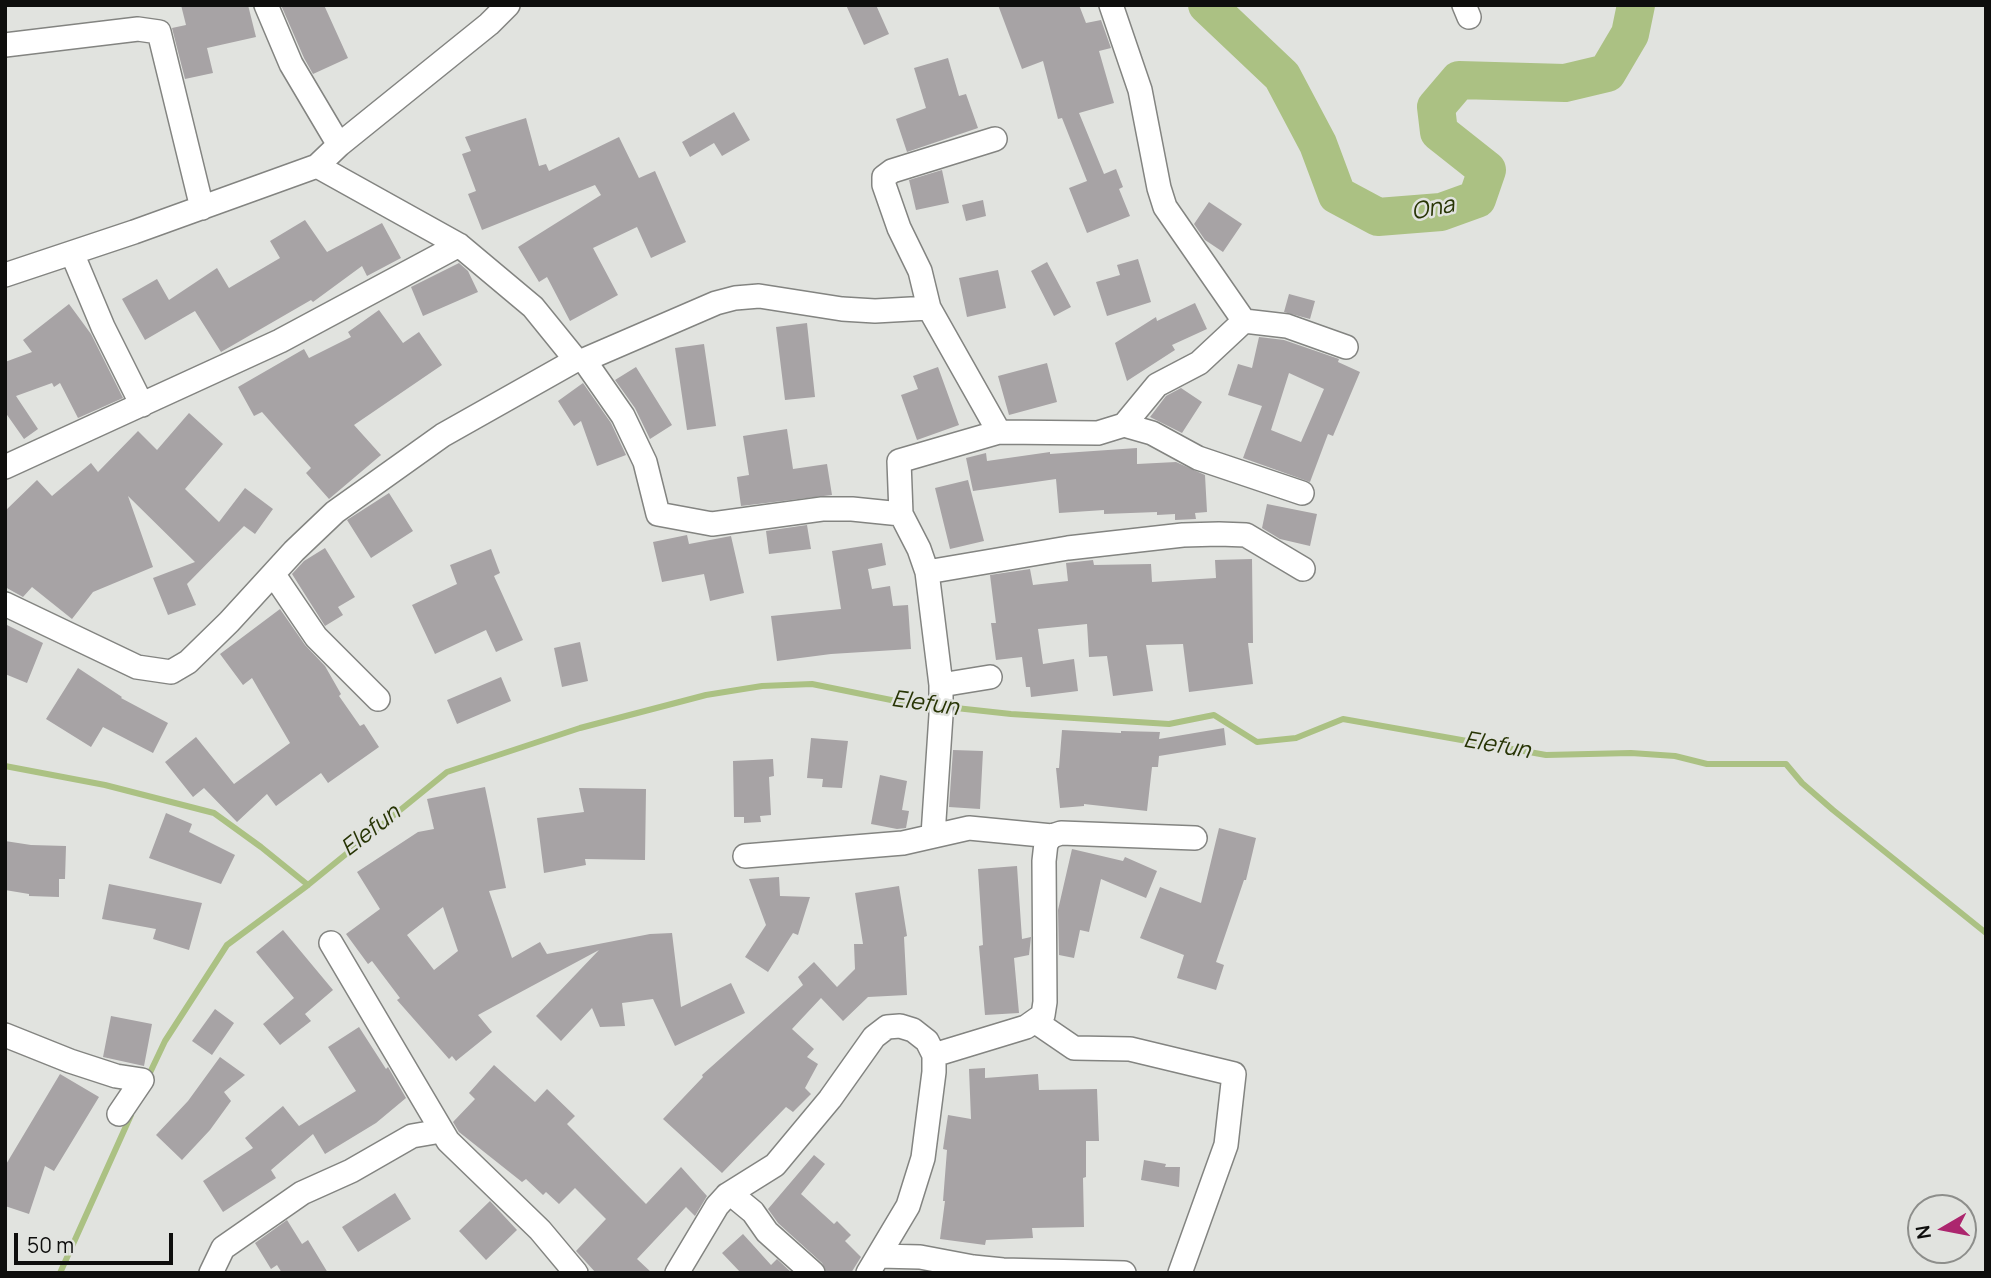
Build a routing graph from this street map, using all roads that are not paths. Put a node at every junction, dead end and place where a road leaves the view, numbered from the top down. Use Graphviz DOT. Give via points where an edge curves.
graph roads {
  1 [pos="266,5"];
  2 [pos="508,5"];
  3 [pos="1111,5"];
  4 [pos="5,46"];
  5 [pos="995,139"];
  6 [pos="339,145"];
  7 [pos="317,166"];
  8 [pos="202,208"];
  9 [pos="458,245"];
  10 [pos="72,253"];
  11 [pos="5,275"];
  12 [pos="929,308"];
  13 [pos="1244,321"];
  14 [pos="560,338"];
  15 [pos="1346,347"];
  16 [pos="580,360"];
  17 [pos="551,373"];
  18 [pos="142,405"];
  19 [pos="1124,425"];
  20 [pos="999,432"];
  21 [pos="5,467"];
  22 [pos="1302,493"];
  23 [pos="901,514"];
  24 [pos="1303,569"];
  25 [pos="927,572"];
  26 [pos="274,575"];
  27 [pos="5,604"];
  28 [pos="990,677"];
  29 [pos="378,699"];
  30 [pos="941,699"];
  31 [pos="933,835"];
  32 [pos="1052,836"];
  33 [pos="1195,838"];
  34 [pos="745,856"];
  35 [pos="331,943"];
  36 [pos="1036,1022"];
  37 [pos="5,1035"];
  38 [pos="934,1055"];
  39 [pos="119,1115"];
  40 [pos="441,1131"];
  41 [pos="727,1195"];
  42 [pos="874,1264"];
  43 [pos="211,1273"];
  44 [pos="576,1273"];
  45 [pos="677,1273"];
  46 [pos="813,1273"];
  47 [pos="1124,1273"];
  48 [pos="1180,1273"];
  1 -- 6 [label="street" via="290,64"];
  2 -- 6 [label="street"];
  3 -- 13 [label="street" via="1140,90 1165,207"];
  4 -- 8 [label="street" via="138,29 159,32"];
  5 -- 12 [label="street" via="884,177 899,228 920,271"];
  6 -- 7 [label="street"];
  7 -- 8 [label="street"];
  7 -- 9 [label="street"];
  8 -- 10 [label="street"];
  9 -- 14 [label="street" via="533,307"];
  9 -- 18 [label="street" via="280,341"];
  10 -- 11 [label="street"];
  10 -- 18 [label="street"];
  12 -- 16 [label="street" via="875,311 759,296 735,298"];
  12 -- 20 [label="street"];
  13 -- 15 [label="street" via="1287,326"];
  13 -- 19 [label="street" via="1199,363 1157,385"];
  14 -- 16 [label="street"];
  14 -- 17 [label="street"];
  16 -- 17 [label="street"];
  16 -- 23 [label="street" via="628,428 645,462 658,514 712,524 822,509"];
  17 -- 26 [label="street" via="443,435 370,486 335,512"];
  18 -- 21 [label="street"];
  19 -- 20 [label="street" via="1098,433"];
  19 -- 22 [label="street" via="1152,433 1198,458"];
  20 -- 23 [label="street" via="899,461"];
  23 -- 25 [label="street"];
  24 -- 25 [label="street" via="1246,535 1183,534"];
  25 -- 30 [label="street"];
  26 -- 27 [label="street" via="188,662 171,672 137,667"];
  26 -- 29 [label="street" via="316,637"];
  28 -- 30 [label="street"];
  30 -- 31 [label="street"];
  31 -- 32 [label="street" via="970,828"];
  31 -- 34 [label="street" via="903,843"];
  32 -- 33 [label="street"];
  32 -- 36 [label="street" via="1046,843 1044,861 1045,1002"];
  35 -- 40 [label="street"];
  36 -- 38 [label="street"];
  36 -- 48 [label="street" via="1074,1048 1130,1049 1234,1074 1226,1145"];
  37 -- 39 [label="street" via="69,1061 142,1080"];
  38 -- 41 [label="street" via="913,1030 887,1027 874,1037 775,1165"];
  38 -- 42 [label="street" via="922,1158 908,1206"];
  40 -- 43 [label="street" via="412,1136 302,1193 223,1248"];
  40 -- 44 [label="street" via="540,1230"];
  41 -- 45 [label="street"];
  41 -- 46 [label="street" via="753,1212"];
  42 -- 47 [label="street" via="920,1257 1003,1270"];
}
